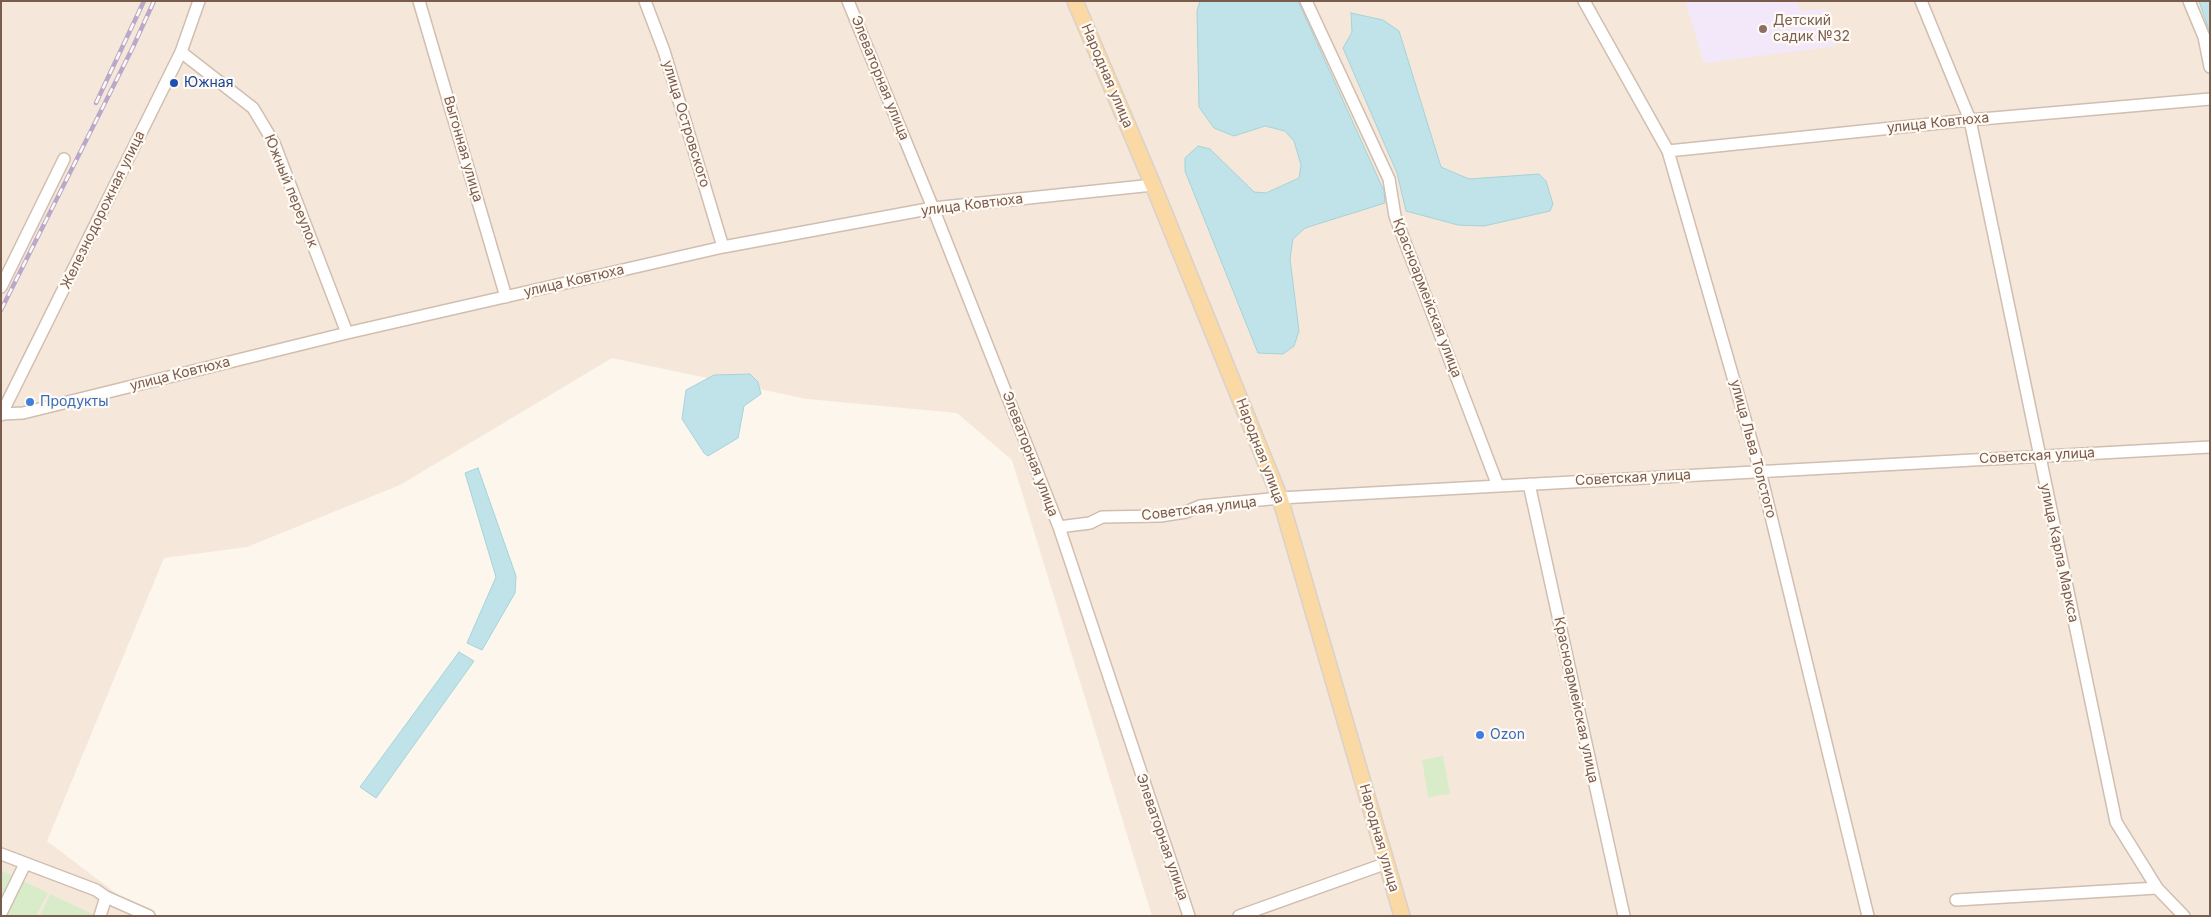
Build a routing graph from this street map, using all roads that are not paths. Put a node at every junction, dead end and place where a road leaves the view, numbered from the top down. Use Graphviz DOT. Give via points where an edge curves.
graph roads {
  1 [pos="199,1"];
  2 [pos="419,1"];
  3 [pos="645,1"];
  4 [pos="848,1"];
  5 [pos="1075,1"];
  6 [pos="1306,1"];
  7 [pos="1584,1"];
  8 [pos="1921,1"];
  9 [pos="2189,1"];
  10 [pos="181,52"];
  11 [pos="2210,67"];
  12 [pos="2210,99"];
  13 [pos="1970,120"];
  14 [pos="1668,151"];
  15 [pos="64,159"];
  16 [pos="1154,185"];
  17 [pos="934,208"];
  18 [pos="723,247"];
  19 [pos="1,287"];
  20 [pos="506,297"];
  21 [pos="347,333"];
  22 [pos="2,414"];
  23 [pos="2210,447"];
  24 [pos="2038,456"];
  25 [pos="1760,471"];
  26 [pos="1529,484"];
  27 [pos="1498,486"];
  28 [pos="1280,498"];
  29 [pos="1059,527"];
  30 [pos="1,854"];
  31 [pos="1387,863"];
  32 [pos="25,864"];
  33 [pos="2157,888"];
  34 [pos="1956,900"];
  35 [pos="103,907"];
  36 [pos="2,912"];
  37 [pos="1864,915"];
  38 [pos="150,916"];
  39 [pos="1189,916"];
  40 [pos="1239,916"];
  41 [pos="1402,916"];
  42 [pos="1624,916"];
  43 [pos="2184,916"];
  1 -- 10 [label="street, Железнодорожная улица"];
  2 -- 20 [label="street, Выгонная улица"];
  3 -- 18 [label="street, улица Островского" via="664,51"];
  4 -- 17 [label="street, Элеваторная улица"];
  5 -- 16 [label="main road, Народная улица"];
  6 -- 27 [label="street, Красноармейская улица" via="1388,179 1395,216"];
  7 -- 14 [label="street, улица Льва Толстого"];
  8 -- 13 [label="street, улица Карла Маркса"];
  9 -- 11 [label="street" via="2204,37"];
  10 -- 21 [label="street, Южный переулок" via="253,108 274,142"];
  10 -- 22 [label="street, Железнодорожная улица"];
  12 -- 13 [label="street, улица Ковтюха"];
  13 -- 14 [label="street, улица Ковтюха"];
  13 -- 24 [label="street, улица Карла Маркса"];
  14 -- 25 [label="street, улица Льва Толстого"];
  15 -- 19 [label="street"];
  16 -- 17 [label="street, улица Ковтюха"];
  16 -- 28 [label="main road, Народная улица"];
  17 -- 18 [label="street, улица Ковтюха"];
  17 -- 29 [label="street, Элеваторная улица"];
  18 -- 20 [label="street, улица Ковтюха"];
  20 -- 21 [label="street, улица Ковтюха"];
  21 -- 22 [label="street, улица Ковтюха" via="23,413"];
  23 -- 24 [label="street, Советская улица"];
  24 -- 25 [label="street, Советская улица"];
  24 -- 33 [label="street, улица Карла Маркса" via="2116,822"];
  25 -- 26 [label="street, Советская улица"];
  25 -- 37 [label="street, улица Льва Толстого"];
  26 -- 27 [label="street, Советская улица"];
  26 -- 42 [label="street, Красноармейская улица"];
  27 -- 28 [label="street, Советская улица"];
  28 -- 29 [label="street, Советская улица" via="1200,506 1160,516 1102,517 1090,523"];
  28 -- 31 [label="main road, Народная улица"];
  29 -- 39 [label="street, Элеваторная улица"];
  30 -- 32 [label="street"];
  31 -- 40 [label="street"];
  31 -- 41 [label="main road, Народная улица"];
  32 -- 35 [label="street" via="96,890"];
  32 -- 36 [label="street"];
  33 -- 34 [label="street"];
  33 -- 43 [label="street, улица Карла Маркса"];
  35 -- 38 [label="street"];
}
